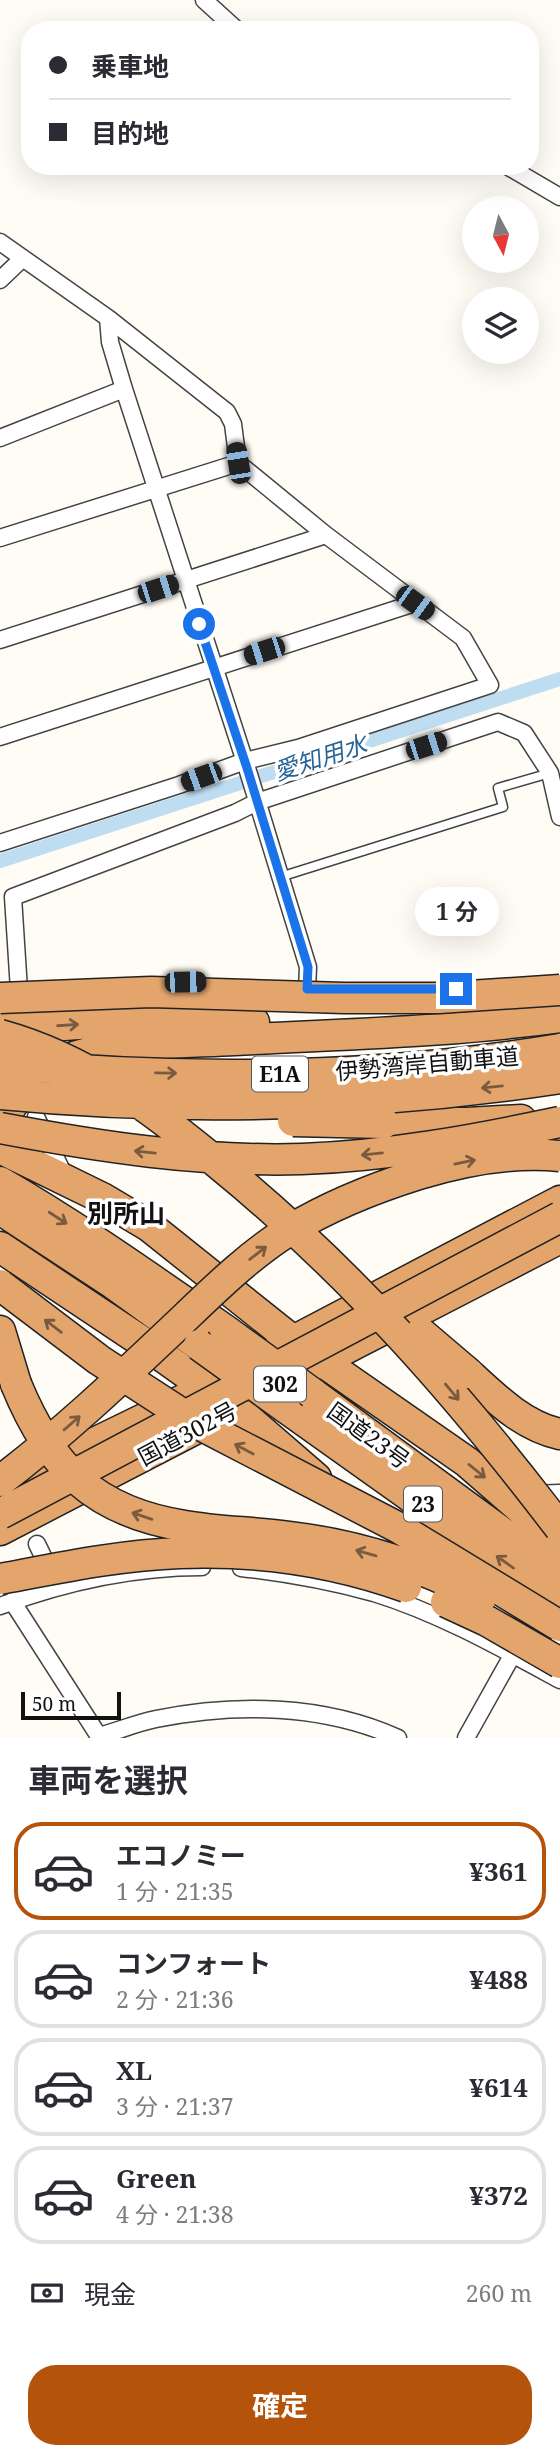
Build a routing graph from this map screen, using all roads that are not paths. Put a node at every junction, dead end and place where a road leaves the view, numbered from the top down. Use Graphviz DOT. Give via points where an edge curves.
graph roads {
  1 [pos="204,0"];
  2 [pos="227,21"];
  3 [pos="522,175"];
  4 [pos="560,197"];
  5 [pos="0,242"];
  6 [pos="23,258"];
  7 [pos="0,280"];
  8 [pos="108,318"];
  9 [pos="124,389"];
  10 [pos="0,438"];
  11 [pos="238,463"];
  12 [pos="157,489"];
  13 [pos="326,535"];
  14 [pos="0,538"];
  15 [pos="185,580"];
  16 [pos="415,603"];
  17 [pos="0,640"];
  18 [pos="214,667"];
  19 [pos="0,737"];
  20 [pos="246,765"];
  21 [pos="550,773"];
  22 [pos="257,802"];
  23 [pos="560,817"];
  24 [pos="0,843"];
  25 [pos="280,877"];
  26 [pos="560,984"];
  27 [pos="0,986"];
  28 [pos="307,989"];
  29 [pos="12,991"];
  30 [pos="559,1008"];
  31 [pos="0,1022"];
  32 [pos="0,1035"];
  33 [pos="560,1049"];
  34 [pos="0,1064"];
  35 [pos="560,1078"];
  36 [pos="560,1116"];
  37 [pos="0,1117"];
  38 [pos="36,1117"];
  39 [pos="560,1122"];
  40 [pos="560,1156"];
  41 [pos="65,1178"];
  42 [pos="0,1182"];
  43 [pos="560,1201"];
  44 [pos="0,1209"];
  45 [pos="560,1217"];
  46 [pos="286,1220"];
  47 [pos="560,1241"];
  48 [pos="0,1247"];
  49 [pos="13,1270"];
  50 [pos="0,1285"];
  51 [pos="348,1329"];
  52 [pos="0,1331"];
  53 [pos="293,1340"];
  54 [pos="321,1361"];
  55 [pos="207,1388"];
  56 [pos="235,1408"];
  57 [pos="560,1434"];
  58 [pos="0,1481"];
  59 [pos="0,1490"];
  60 [pos="560,1493"];
  61 [pos="506,1495"];
  62 [pos="0,1514"];
  63 [pos="560,1528"];
  64 [pos="0,1530"];
  65 [pos="560,1543"];
  66 [pos="37,1544"];
  67 [pos="560,1575"];
  68 [pos="58,1586"];
  69 [pos="4,1595"];
  70 [pos="560,1602"];
  71 [pos="560,1627"];
  72 [pos="560,1644"];
  73 [pos="513,1654"];
  74 [pos="560,1663"];
  75 [pos="560,1680"];
  76 [pos="99,1737"];
  77 [pos="398,1738"];
  78 [pos="466,1738"];
  1 -- 2 [label="street"];
  3 -- 4 [label="street"];
  5 -- 6 [label="street"];
  6 -- 7 [label="street"];
  6 -- 8 [label="street"];
  8 -- 9 [label="street"];
  8 -- 11 [label="street" via="227,412"];
  9 -- 10 [label="street"];
  9 -- 12 [label="street"];
  11 -- 12 [label="street"];
  11 -- 13 [label="street"];
  12 -- 14 [label="street"];
  12 -- 15 [label="street"];
  13 -- 15 [label="street"];
  13 -- 16 [label="street"];
  15 -- 17 [label="street"];
  15 -- 18 [label="street"];
  16 -- 18 [label="street"];
  16 -- 20 [label="street" via="463,638 490,685"];
  18 -- 19 [label="street"];
  18 -- 20 [label="street"];
  20 -- 22 [label="street"];
  20 -- 24 [label="street"];
  21 -- 22 [label="street" via="524,733 498,722"];
  21 -- 23 [label="street"];
  21 -- 25 [label="lane" via="498,788 503,807"];
  22 -- 25 [label="street"];
  22 -- 29 [label="street" via="13,897"];
  25 -- 28 [label="street" via="308,967"];
  26 -- 28 [label="street"];
  27 -- 29 [label="street"];
  28 -- 29 [label="street" via="212,982"];
  29 -- 30 [label="highway, bridge" via="439,998"];
  31 -- 30 [label="highway, one-way" via="35,1027 176,1019 344,1025"];
  30 -- 37 [label="highway" via="436,1030 132,1047 80,1056 37,1075"];
  32 -- 46 [label="highway, bridge" via="51,1052 110,1082 195,1144"];
  34 -- 33 [label="highway, 伊勢湾岸自動車道 / E1A, one-way, bridge" via="281,1074 350,1072"];
  35 -- 37 [label="highway, 伊勢湾岸自動車道 / E1A, one-way, bridge" via="427,1094 174,1104"];
  36 -- 37 [label="highway, bridge" via="467,1123 282,1120 51,1108"];
  39 -- 37 [label="highway, one-way, bridge" via="432,1146 302,1159 129,1150"];
  37 -- 41 [label="highway"];
  38 -- 41 [label="street"];
  58 -- 40 [label="highway, one-way, bridge" via="92,1406 226,1280 287,1232 346,1201 427,1172 482,1158"];
  41 -- 53 [label="highway" via="149,1226"];
  42 -- 67 [label="highway, 国道23号 / 23, one-way, bridge" via="225,1330"];
  43 -- 53 [label="highway, 国道302号 / 302"];
  70 -- 44 [label="highway, 国道23号 / 23, one-way, bridge" via="114,1284"];
  45 -- 51 [label="highway, bridge"];
  46 -- 57 [label="highway, bridge" via="496,1400 526,1420"];
  46 -- 63 [label="highway, one-way, bridge" via="439,1376"];
  47 -- 51 [label="highway, bridge" via="507,1259"];
  47 -- 54 [label="highway, 国道302号 / 302"];
  48 -- 49 [label="highway"];
  49 -- 55 [label="highway" via="132,1335"];
  71 -- 50 [label="highway, one-way, bridge" via="399,1528 193,1421 99,1360"];
  51 -- 62 [label="highway, bridge"];
  72 -- 52 [label="highway, one-way, bridge" via="472,1594 374,1555 290,1536 174,1524 118,1507 68,1472 39,1434 16,1384"];
  53 -- 54 [label="highway"];
  53 -- 55 [label="highway, 国道302号 / 302"];
  54 -- 56 [label="highway, 国道302号 / 302"];
  54 -- 61 [label="highway, one-way" via="467,1462"];
  55 -- 56 [label="highway"];
  55 -- 59 [label="highway, 国道302号 / 302"];
  56 -- 64 [label="highway, 国道302号 / 302"];
  56 -- 71 [label="highway" via="321,1482 423,1555"];
  60 -- 61 [label="street"];
  61 -- 65 [label="highway"];
  66 -- 68 [label="street"];
  68 -- 69 [label="street"];
  68 -- 73 [label="street" via="140,1571 194,1567 284,1573 376,1594"];
  69 -- 74 [label="highway, bridge" via="130,1557 219,1552 302,1560 389,1580 437,1597"];
  69 -- 76 [label="street"];
  73 -- 75 [label="street"];
  73 -- 78 [label="street"];
  76 -- 77 [label="street" via="153,1719 210,1710 263,1709 331,1716"];
}
